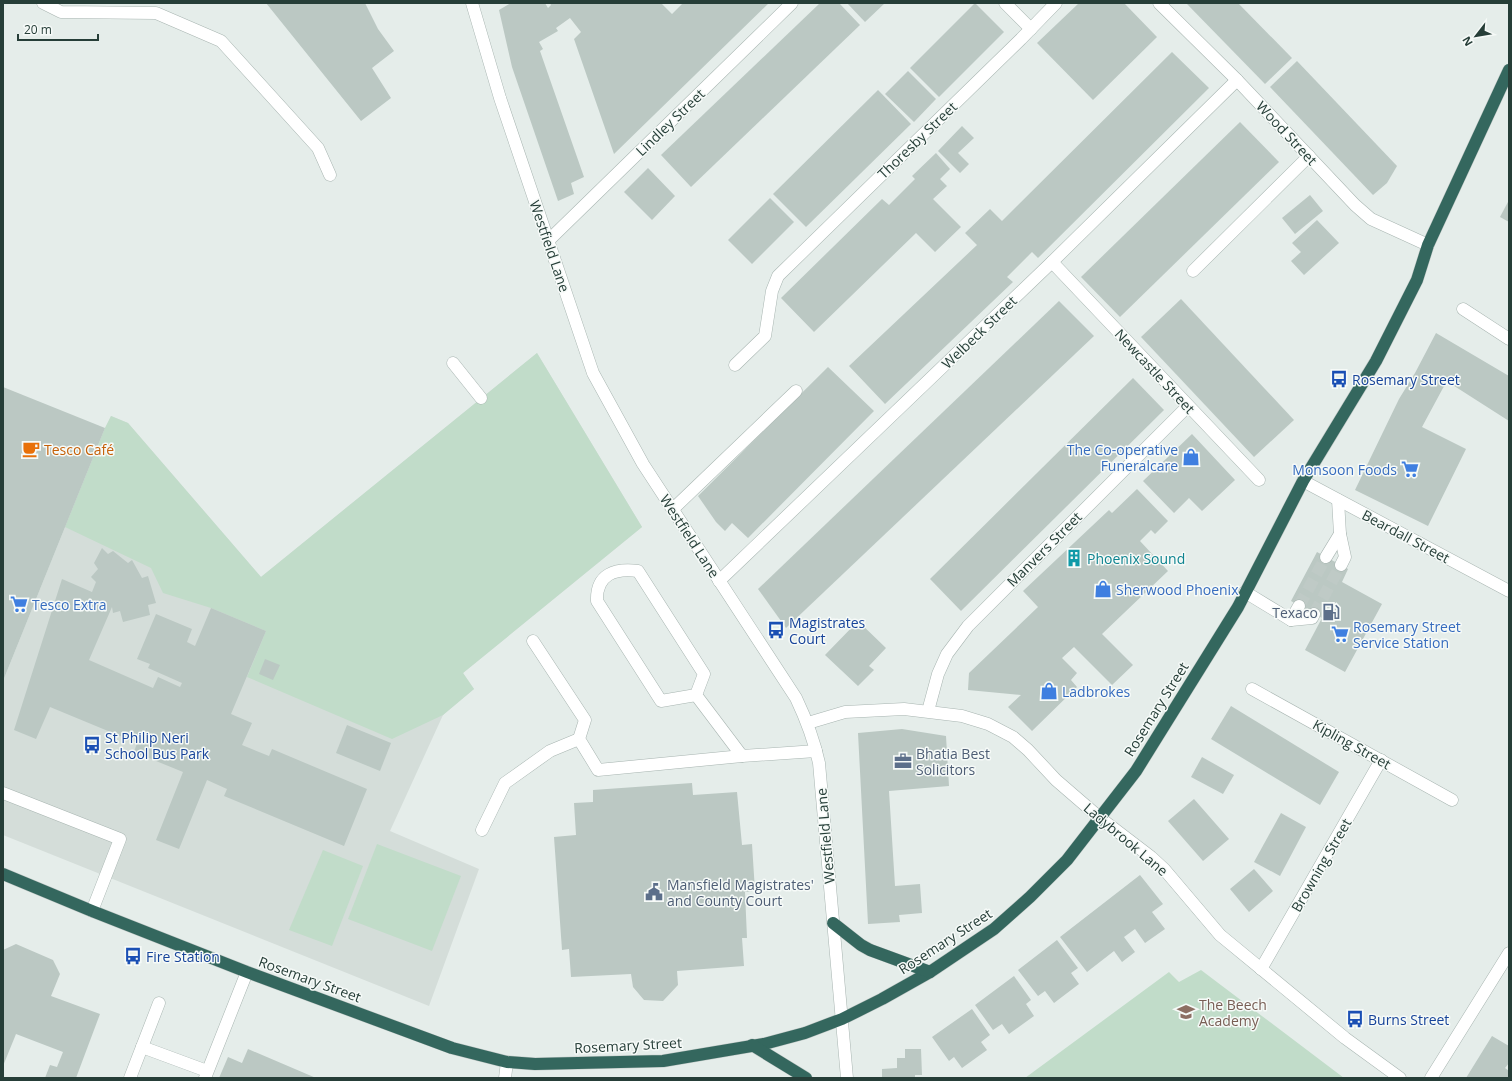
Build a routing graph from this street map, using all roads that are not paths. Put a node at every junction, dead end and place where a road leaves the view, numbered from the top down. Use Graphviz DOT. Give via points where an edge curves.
graph roads {
  1 [pos="42,3"];
  2 [pos="472,3"];
  3 [pos="792,3"];
  4 [pos="1005,3"];
  5 [pos="1056,3"];
  6 [pos="1159,3"];
  7 [pos="156,8"];
  8 [pos="1031,29"];
  9 [pos="1509,70"];
  10 [pos="1237,80"];
  11 [pos="1309,156"];
  12 [pos="330,175"];
  13 [pos="549,240"];
  14 [pos="1428,245"];
  15 [pos="1052,262"];
  16 [pos="1193,271"];
  17 [pos="1463,310"];
  18 [pos="1509,339"];
  19 [pos="453,363"];
  20 [pos="734,365"];
  21 [pos="796,391"];
  22 [pos="481,398"];
  23 [pos="1188,406"];
  24 [pos="1259,480"];
  25 [pos="1304,481"];
  26 [pos="1338,500"];
  27 [pos="673,509"];
  28 [pos="1340,534"];
  29 [pos="1326,558"];
  30 [pos="1341,565"];
  31 [pos="719,582"];
  32 [pos="1509,591"];
  33 [pos="1245,592"];
  34 [pos="1299,606"];
  35 [pos="1314,614"];
  36 [pos="1291,620"];
  37 [pos="533,641"];
  38 [pos="1252,688"];
  39 [pos="696,695"];
  40 [pos="928,711"];
  41 [pos="808,723"];
  42 [pos="579,739"];
  43 [pos="816,751"];
  44 [pos="742,756"];
  45 [pos="1381,760"];
  46 [pos="3,793"];
  47 [pos="1452,800"];
  48 [pos="1100,818"];
  49 [pos="482,830"];
  50 [pos="3,874"];
  51 [pos="92,911"];
  52 [pos="833,923"];
  53 [pos="1509,953"];
  54 [pos="1261,969"];
  55 [pos="247,972"];
  56 [pos="930,972"];
  57 [pos="160,1003"];
  58 [pos="842,1018"];
  59 [pos="752,1045"];
  60 [pos="142,1047"];
  61 [pos="507,1062"];
  62 [pos="206,1075"];
  63 [pos="130,1078"];
  64 [pos="505,1078"];
  65 [pos="806,1078"];
  66 [pos="847,1078"];
  67 [pos="1400,1078"];
  68 [pos="1431,1078"];
  1 -- 7 [label="street" via="61,12"];
  2 -- 13 [label="street, Westfield Lane" via="500,98"];
  3 -- 13 [label="street, Lindley Street"];
  4 -- 8 [label="street"];
  5 -- 8 [label="street, Thoresby Street"];
  6 -- 10 [label="street, Wood Street"];
  7 -- 12 [label="street" via="221,41 318,148"];
  8 -- 20 [label="street, Thoresby Street" via="778,276 772,291 765,336"];
  9 -- 14 [label="highway, Rosemary Street"];
  10 -- 11 [label="street, Wood Street"];
  10 -- 15 [label="street, Welbeck Street"];
  11 -- 14 [label="street, Wood Street" via="1355,205 1371,218"];
  11 -- 16 [label="street"];
  13 -- 27 [label="street, Westfield Lane" via="593,373 644,464"];
  14 -- 25 [label="highway, Rosemary Street" via="1417,280 1376,360"];
  15 -- 23 [label="street, Newcastle Street"];
  15 -- 31 [label="street, Welbeck Street"];
  17 -- 18 [label="street"];
  19 -- 22 [label="street"];
  21 -- 27 [label="street"];
  23 -- 24 [label="street, Newcastle Street"];
  23 -- 40 [label="street, Manvers Street" via="968,626 946,654"];
  25 -- 26 [label="street, Beardall Street"];
  25 -- 33 [label="highway, Rosemary Street"];
  26 -- 28 [label="street"];
  26 -- 32 [label="street, Beardall Street"];
  27 -- 31 [label="street, Westfield Lane"];
  28 -- 29 [label="street"];
  28 -- 30 [label="street" via="1345,558"];
  31 -- 41 [label="street, Westfield Lane" via="796,698"];
  33 -- 36 [label="street"];
  33 -- 48 [label="highway, Rosemary Street" via="1136,771"];
  34 -- 36 [label="street"];
  35 -- 36 [label="street" via="1312,618"];
  37 -- 42 [label="street" via="585,720"];
  38 -- 45 [label="street, Kipling Street"];
  39 -- 39 [label="street" via="661,701 597,601 596,592 606,576 615,571 638,570 704,674"];
  39 -- 44 [label="street"];
  40 -- 41 [label="street, Ladybrook Lane" via="904,709 845,712"];
  40 -- 48 [label="street, Ladybrook Lane" via="962,716 988,724 1013,737 1056,780"];
  41 -- 43 [label="street, Westfield Lane"];
  42 -- 44 [label="street" via="598,770"];
  42 -- 49 [label="street" via="550,751 505,783"];
  43 -- 44 [label="street"];
  43 -- 52 [label="street, Westfield Lane"];
  45 -- 47 [label="street, Kipling Street"];
  45 -- 54 [label="street, Browning Street"];
  46 -- 51 [label="street" via="120,839"];
  48 -- 54 [label="street, Ladybrook Lane" via="1152,857 1220,934"];
  48 -- 56 [label="highway, Rosemary Street" via="1067,860 1030,897 994,929"];
  50 -- 51 [label="highway, Rosemary Street"];
  51 -- 55 [label="highway, Rosemary Street"];
  52 -- 56 [label="highway" via="870,950"];
  52 -- 58 [label="street, Westfield Lane"];
  53 -- 68 [label="street"];
  54 -- 67 [label="street, Ladybrook Lane" via="1344,1038"];
  55 -- 61 [label="highway, Rosemary Street" via="452,1048"];
  55 -- 62 [label="street"];
  56 -- 58 [label="highway, Rosemary Street"];
  57 -- 60 [label="street"];
  58 -- 59 [label="highway, Rosemary Street" via="804,1033"];
  58 -- 66 [label="street, Westfield Lane"];
  59 -- 61 [label="highway, Rosemary Street" via="663,1061 542,1064"];
  59 -- 65 [label="highway"];
  60 -- 62 [label="street"];
  60 -- 63 [label="street"];
  61 -- 64 [label="street"];
}
